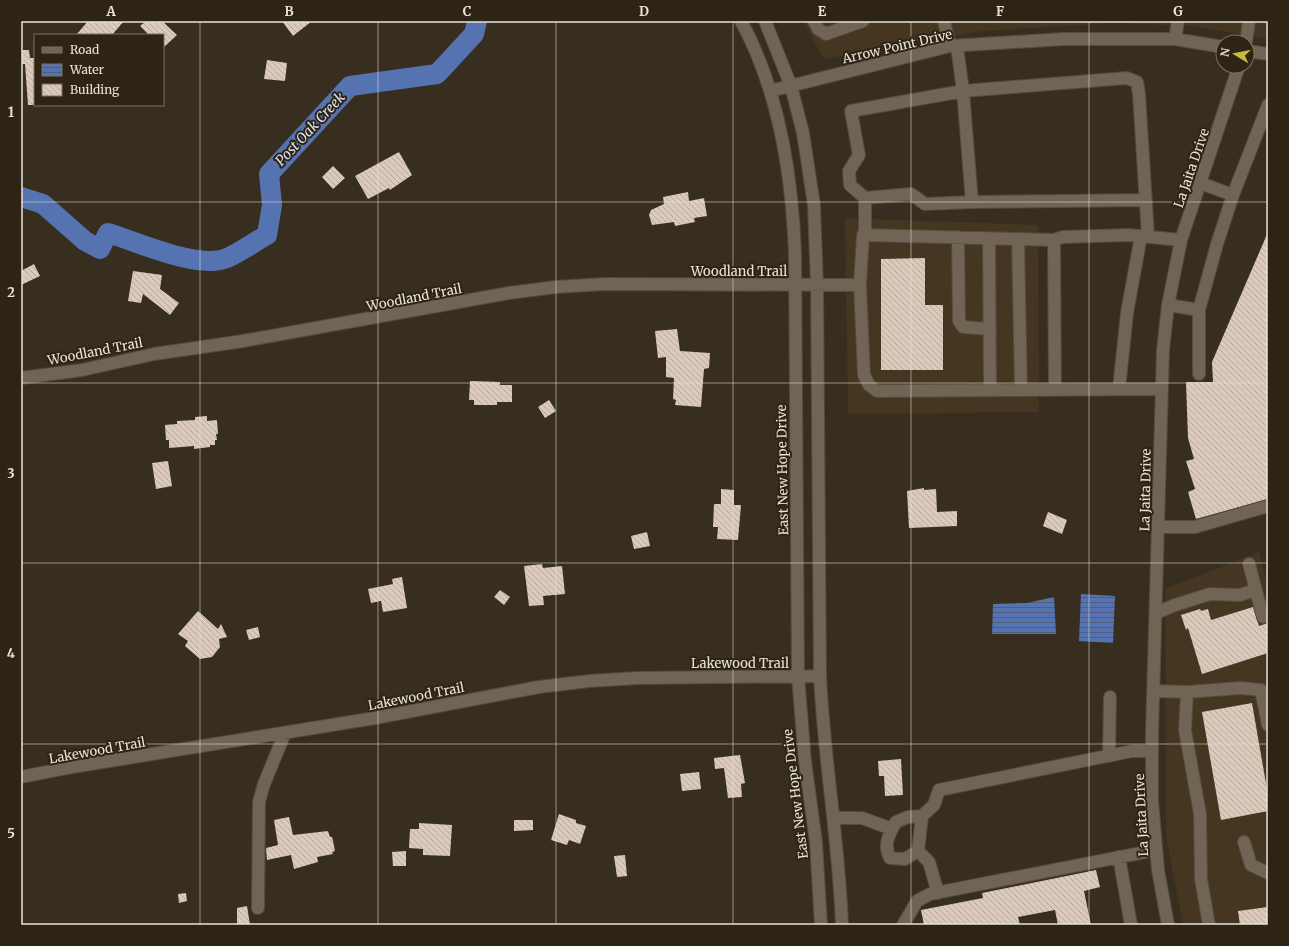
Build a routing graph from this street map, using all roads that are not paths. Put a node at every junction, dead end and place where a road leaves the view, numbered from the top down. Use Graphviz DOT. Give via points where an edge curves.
graph roads {
  1 [pos="741,21"];
  2 [pos="765,21"];
  3 [pos="814,21"];
  4 [pos="863,21"];
  5 [pos="944,21"];
  6 [pos="1178,21"];
  7 [pos="1249,21"];
  8 [pos="1247,34"];
  9 [pos="1175,39"];
  10 [pos="954,46"];
  11 [pos="1215,46"];
  12 [pos="1255,52"];
  13 [pos="1268,54"];
  14 [pos="1236,74"];
  15 [pos="791,86"];
  16 [pos="770,91"];
  17 [pos="963,91"];
  18 [pos="1268,105"];
  19 [pos="1200,183"];
  20 [pos="1233,195"];
  21 [pos="865,198"];
  22 [pos="1146,200"];
  23 [pos="972,202"];
  24 [pos="865,234"];
  25 [pos="1145,236"];
  26 [pos="958,238"];
  27 [pos="989,238"];
  28 [pos="1018,239"];
  29 [pos="1054,240"];
  30 [pos="1181,240"];
  31 [pos="795,285"];
  32 [pos="817,285"];
  33 [pos="860,285"];
  34 [pos="1168,305"];
  35 [pos="1199,310"];
  36 [pos="990,329"];
  37 [pos="1199,374"];
  38 [pos="21,378"];
  39 [pos="1119,389"];
  40 [pos="1162,389"];
  41 [pos="990,390"];
  42 [pos="1021,390"];
  43 [pos="1055,390"];
  44 [pos="1268,506"];
  45 [pos="1158,527"];
  46 [pos="1249,564"];
  47 [pos="1256,590"];
  48 [pos="1156,613"];
  49 [pos="1263,617"];
  50 [pos="820,676"];
  51 [pos="798,677"];
  52 [pos="1154,691"];
  53 [pos="1187,692"];
  54 [pos="1110,697"];
  55 [pos="1268,725"];
  56 [pos="285,733"];
  57 [pos="1152,751"];
  58 [pos="1108,756"];
  59 [pos="21,777"];
  60 [pos="922,816"];
  61 [pos="834,818"];
  62 [pos="892,829"];
  63 [pos="1244,842"];
  64 [pos="1156,850"];
  65 [pos="918,851"];
  66 [pos="1119,857"];
  67 [pos="1268,873"];
  68 [pos="938,893"];
  69 [pos="258,908"];
  70 [pos="821,925"];
  71 [pos="842,925"];
  72 [pos="904,925"];
  73 [pos="1131,925"];
  74 [pos="1168,925"];
  75 [pos="1209,925"];
  1 -- 16 [label="street, East New Hope Drive"];
  2 -- 15 [label="street"];
  3 -- 4 [label="street" via="818,29 826,34"];
  5 -- 10 [label="street"];
  6 -- 9 [label="street"];
  7 -- 8 [label="street"];
  9 -- 10 [label="street, Arrow Point Drive" via="1064,39"];
  9 -- 11 [label="street, Arrow Point Drive"];
  10 -- 15 [label="street, Arrow Point Drive"];
  10 -- 17 [label="street"];
  12 -- 13 [label="street"];
  14 -- 19 [label="street, La Jaita Drive"];
  15 -- 16 [label="street, Arrow Point Drive"];
  15 -- 32 [label="street" via="811,180"];
  16 -- 31 [label="street, East New Hope Drive" via="793,204"];
  17 -- 21 [label="street" via="851,110 859,155 849,172 850,185"];
  17 -- 22 [label="street" via="1127,78 1137,82"];
  17 -- 23 [label="street"];
  18 -- 20 [label="street"];
  19 -- 20 [label="street"];
  19 -- 30 [label="street, La Jaita Drive"];
  20 -- 35 [label="street"];
  21 -- 23 [label="street" via="911,194 925,204"];
  21 -- 24 [label="street"];
  22 -- 23 [label="street"];
  22 -- 25 [label="street"];
  24 -- 26 [label="street"];
  24 -- 33 [label="street" via="862,235"];
  25 -- 29 [label="street" via="1063,237"];
  25 -- 30 [label="street"];
  25 -- 39 [label="street" via="1127,312"];
  26 -- 27 [label="street"];
  26 -- 36 [label="street" via="959,320 963,327"];
  27 -- 28 [label="street"];
  27 -- 36 [label="street"];
  28 -- 29 [label="street"];
  28 -- 42 [label="street"];
  29 -- 43 [label="street"];
  30 -- 34 [label="street, La Jaita Drive"];
  31 -- 32 [label="street, Woodland Trail"];
  31 -- 38 [label="street, Woodland Trail" via="604,284 556,287 154,354 82,370"];
  31 -- 51 [label="street, East New Hope Drive"];
  32 -- 33 [label="street, Woodland Trail"];
  32 -- 50 [label="street"];
  33 -- 41 [label="street" via="864,375 869,385 877,391"];
  34 -- 35 [label="street"];
  34 -- 40 [label="street, La Jaita Drive"];
  35 -- 37 [label="street"];
  36 -- 41 [label="street"];
  39 -- 40 [label="street"];
  39 -- 43 [label="street"];
  40 -- 45 [label="street, La Jaita Drive"];
  41 -- 42 [label="street"];
  42 -- 43 [label="street"];
  44 -- 45 [label="street" via="1195,527"];
  45 -- 48 [label="street, La Jaita Drive"];
  46 -- 47 [label="street"];
  47 -- 48 [label="street" via="1240,595 1210,594"];
  47 -- 49 [label="street"];
  48 -- 52 [label="street, La Jaita Drive"];
  50 -- 51 [label="street, Lakewood Trail"];
  50 -- 61 [label="street" via="823,732"];
  51 -- 56 [label="street, Lakewood Trail" via="638,678 589,681 539,687"];
  51 -- 70 [label="street, East New Hope Drive" via="804,754 816,842"];
  52 -- 53 [label="street"];
  52 -- 57 [label="street, La Jaita Drive"];
  53 -- 55 [label="street" via="1240,688 1261,690"];
  53 -- 75 [label="street" via="1185,730 1200,814 1201,879"];
  54 -- 58 [label="street"];
  56 -- 59 [label="street, Lakewood Trail"];
  56 -- 69 [label="street" via="259,802"];
  57 -- 58 [label="street" via="1132,751"];
  57 -- 64 [label="street, La Jaita Drive"];
  58 -- 60 [label="street" via="940,790 934,805"];
  60 -- 62 [label="street" via="908,817 896,822"];
  60 -- 65 [label="street"];
  61 -- 62 [label="street" via="862,818"];
  61 -- 71 [label="street"];
  62 -- 65 [label="street" via="886,850 890,858 905,859"];
  63 -- 67 [label="street" via="1251,865"];
  64 -- 66 [label="street"];
  64 -- 74 [label="street, La Jaita Drive"];
  65 -- 68 [label="street" via="930,862"];
  66 -- 68 [label="street"];
  66 -- 73 [label="street"];
  68 -- 72 [label="street" via="930,894 916,902"];
}
